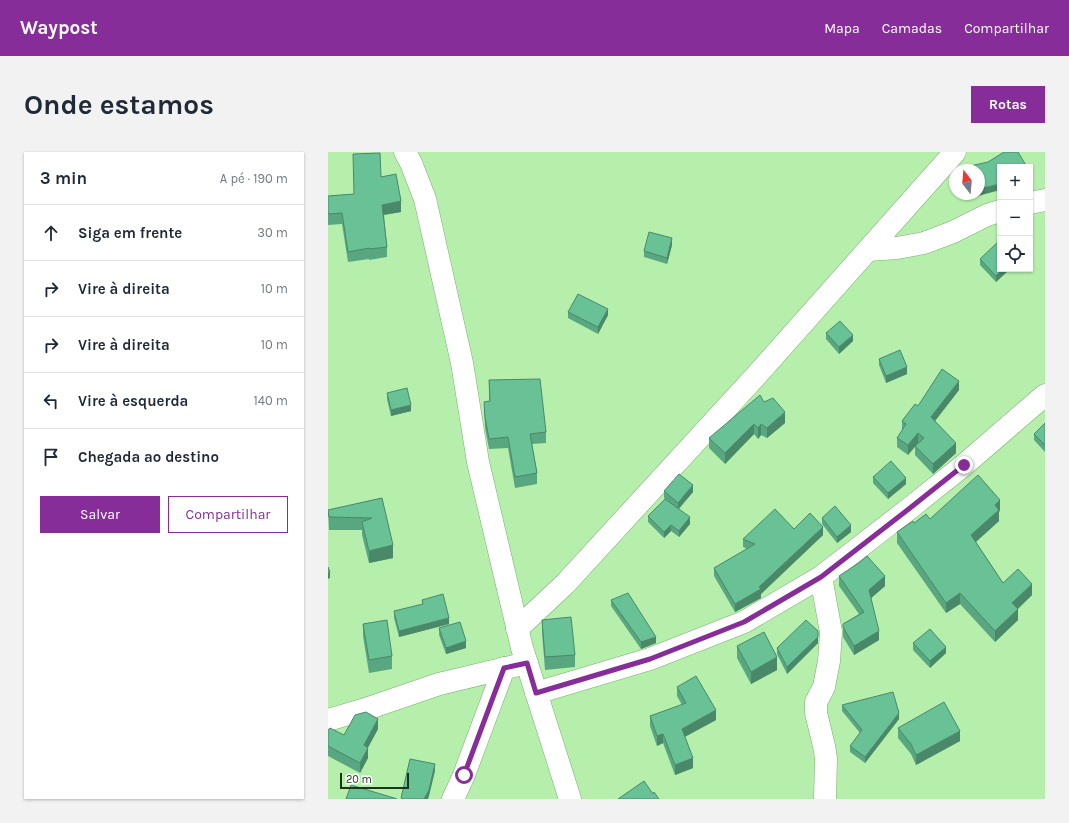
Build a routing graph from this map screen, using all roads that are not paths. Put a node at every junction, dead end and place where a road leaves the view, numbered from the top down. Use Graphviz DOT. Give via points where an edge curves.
graph roads {
  1 [pos="405,152"];
  2 [pos="955,152"];
  3 [pos="1045,200"];
  4 [pos="1033,202"];
  5 [pos="997,212"];
  6 [pos="868,250"];
  7 [pos="1045,395"];
  8 [pos="821,577"];
  9 [pos="517,629"];
  10 [pos="527,663"];
  11 [pos="504,668"];
  12 [pos="536,693"];
  13 [pos="328,720"];
  14 [pos="453,799"];
  15 [pos="570,799"];
  16 [pos="824,799"];
  1 -- 9 [label="street" via="425,199 462,363 478,462"];
  2 -- 6 [label="street"];
  3 -- 4 [label="street"];
  5 -- 6 [label="street" via="924,243"];
  6 -- 9 [label="street" via="565,584"];
  7 -- 8 [label="street" via="964,465"];
  8 -- 12 [label="street" via="744,622 650,659"];
  8 -- 16 [label="street" via="831,632 824,687 816,702 826,758"];
  9 -- 10 [label="street"];
  10 -- 11 [label="street"];
  10 -- 12 [label="street"];
  11 -- 13 [label="street" via="439,684"];
  11 -- 14 [label="street"];
  12 -- 15 [label="street"];
}
